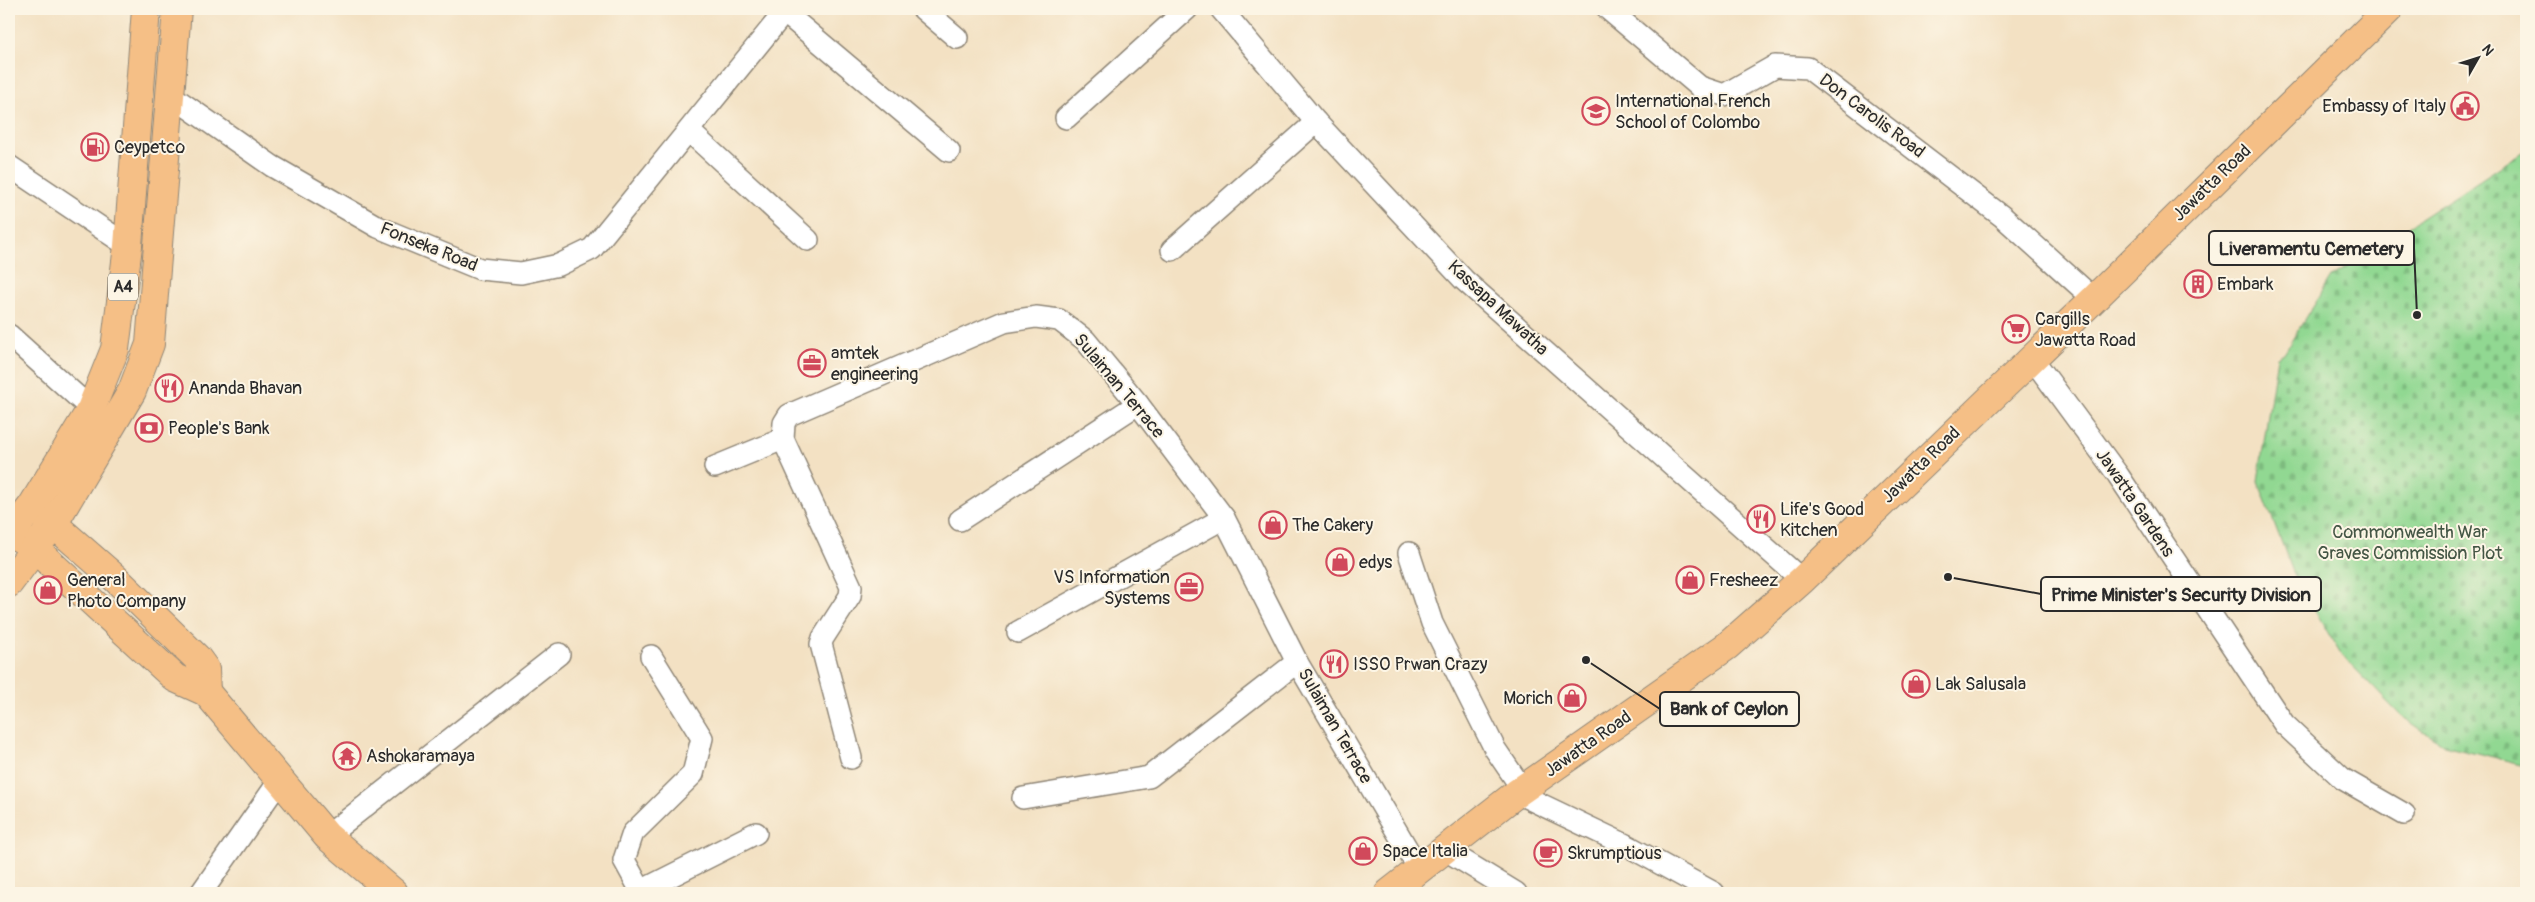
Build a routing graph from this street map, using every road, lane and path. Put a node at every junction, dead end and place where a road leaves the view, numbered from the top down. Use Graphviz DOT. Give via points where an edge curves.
graph roads {
  1 [pos="146,9"];
  2 [pos="177,9"];
  3 [pos="923,9"];
  4 [pos="1187,9"];
  5 [pos="1220,9"];
  6 [pos="1608,9"];
  7 [pos="2389,9"];
  8 [pos="786,10"];
  9 [pos="956,38"];
  10 [pos="169,94"];
  11 [pos="1066,118"];
  12 [pos="1316,122"];
  13 [pos="690,131"];
  14 [pos="949,152"];
  15 [pos="9,166"];
  16 [pos="808,240"];
  17 [pos="128,246"];
  18 [pos="1172,250"];
  19 [pos="2094,299"];
  20 [pos="9,335"];
  21 [pos="2032,358"];
  22 [pos="1138,404"];
  23 [pos="91,409"];
  24 [pos="783,439"];
  25 [pos="714,467"];
  26 [pos="32,506"];
  27 [pos="1224,518"];
  28 [pos="960,520"];
  29 [pos="54,523"];
  30 [pos="10,534"];
  31 [pos="35,549"];
  32 [pos="1409,553"];
  33 [pos="1802,580"];
  34 [pos="9,583"];
  35 [pos="1018,632"];
  36 [pos="559,654"];
  37 [pos="651,656"];
  38 [pos="1297,662"];
  39 [pos="206,692"];
  40 [pos="851,758"];
  41 [pos="280,780"];
  42 [pos="1520,792"];
  43 [pos="1022,798"];
  44 [pos="2404,814"];
  45 [pos="756,833"];
  46 [pos="327,836"];
  47 [pos="1444,849"];
  48 [pos="1419,869"];
  49 [pos="641,892"];
  50 [pos="201,893"];
  51 [pos="394,893"];
  52 [pos="1389,893"];
  53 [pos="1516,893"];
  54 [pos="1714,893"];
  1 -- 17 [label="main road, A4"];
  2 -- 10 [label="main road, A4"];
  3 -- 9 [label="street"];
  4 -- 11 [label="street"];
  5 -- 12 [label="street, Kassapa Mawatha"];
  6 -- 19 [label="street, Don Carolis Road" via="1700,87 1724,95 1775,66 1808,68 2003,217"];
  7 -- 19 [label="main road, Jawatta Road"];
  8 -- 13 [label="street, Fonseka Road"];
  8 -- 14 [label="street"];
  10 -- 13 [label="street, Fonseka Road" via="272,166 378,227 480,269 521,274 559,265 592,249"];
  10 -- 29 [label="main road, A4" via="150,344 132,392"];
  12 -- 18 [label="street"];
  12 -- 33 [label="street, Kassapa Mawatha" via="1464,280"];
  13 -- 16 [label="street"];
  15 -- 17 [label="street"];
  17 -- 23 [label="main road, A4" via="115,349"];
  19 -- 21 [label="main road, Jawatta Road"];
  20 -- 23 [label="street"];
  21 -- 33 [label="main road, Jawatta Road"];
  21 -- 44 [label="street, Jawatta Gardens" via="2118,475 2284,724 2343,779"];
  22 -- 24 [label="street, Sulaiman Terrace" via="1085,340 1060,320 1036,317 1004,322 789,416 784,423"];
  22 -- 27 [label="street, Sulaiman Terrace"];
  22 -- 28 [label="street"];
  23 -- 26 [label="main road, A4"];
  24 -- 25 [label="street"];
  24 -- 40 [label="street" via="851,587 850,596 821,644"];
  26 -- 29 [label="main road"];
  26 -- 30 [label="main road, A4"];
  27 -- 35 [label="street"];
  27 -- 38 [label="street, Sulaiman Terrace"];
  29 -- 31 [label="main road, A4"];
  29 -- 39 [label="main road" via="197,658 206,669"];
  30 -- 31 [label="main road"];
  31 -- 34 [label="main road, A4"];
  31 -- 39 [label="main road" via="175,678"];
  32 -- 42 [label="street" via="1432,623"];
  33 -- 42 [label="main road, Jawatta Road" via="1727,646"];
  36 -- 46 [label="street"];
  37 -- 49 [label="street" via="702,738 693,774 633,833 624,860"];
  38 -- 43 [label="street" via="1148,777"];
  38 -- 48 [label="street, Sulaiman Terrace"];
  39 -- 41 [label="main road"];
  41 -- 46 [label="main road"];
  41 -- 50 [label="street"];
  42 -- 47 [label="main road, Jawatta Road"];
  42 -- 54 [label="street"];
  45 -- 49 [label="street"];
  46 -- 51 [label="main road"];
  47 -- 48 [label="main road, Jawatta Road"];
  47 -- 53 [label="street"];
  48 -- 52 [label="main road, Jawatta Road"];
}
